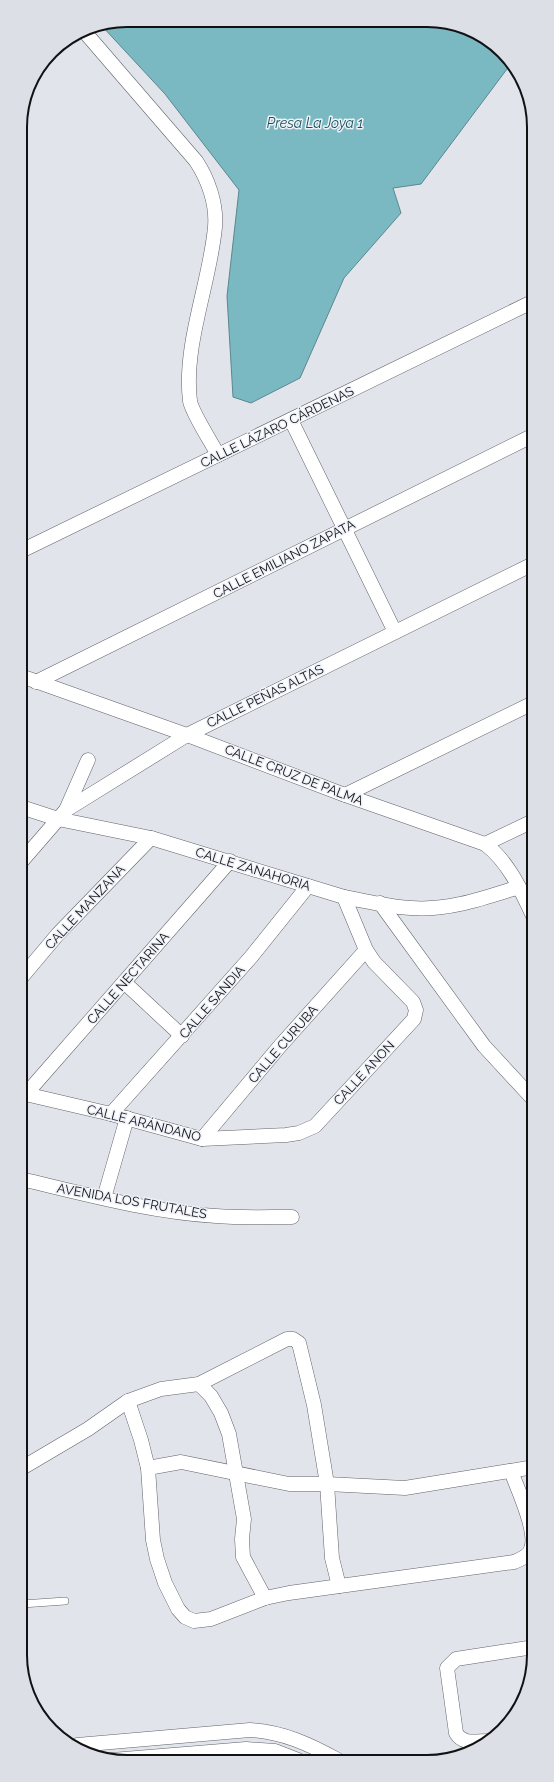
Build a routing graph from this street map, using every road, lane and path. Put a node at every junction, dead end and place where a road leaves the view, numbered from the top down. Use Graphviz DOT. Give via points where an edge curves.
graph roads {
  1 [pos="87,35"];
  2 [pos="527,306"];
  3 [pos="291,420"];
  4 [pos="527,438"];
  5 [pos="218,455"];
  6 [pos="344,528"];
  7 [pos="27,548"];
  8 [pos="527,566"];
  9 [pos="395,632"];
  10 [pos="27,678"];
  11 [pos="36,682"];
  12 [pos="527,706"];
  13 [pos="187,735"];
  14 [pos="88,760"];
  15 [pos="345,795"];
  16 [pos="27,808"];
  17 [pos="62,815"];
  18 [pos="527,824"];
  19 [pos="151,838"];
  20 [pos="485,844"];
  21 [pos="27,855"];
  22 [pos="230,861"];
  23 [pos="308,886"];
  24 [pos="519,887"];
  25 [pos="344,897"];
  26 [pos="380,903"];
  27 [pos="527,904"];
  28 [pos="366,950"];
  29 [pos="27,971"];
  30 [pos="124,982"];
  31 [pos="182,1036"];
  32 [pos="27,1089"];
  33 [pos="527,1093"];
  34 [pos="27,1094"];
  35 [pos="111,1114"];
  36 [pos="127,1118"];
  37 [pos="315,1126"];
  38 [pos="202,1139"];
  39 [pos="27,1180"];
  40 [pos="104,1198"];
  41 [pos="292,1217"];
  42 [pos="199,1384"];
  43 [pos="128,1401"];
  44 [pos="27,1465"];
  45 [pos="148,1468"];
  46 [pos="527,1468"];
  47 [pos="511,1471"];
  48 [pos="237,1473"];
  49 [pos="327,1484"];
  50 [pos="527,1518"];
  51 [pos="527,1555"];
  52 [pos="339,1586"];
  53 [pos="265,1598"];
  54 [pos="65,1601"];
  55 [pos="27,1604"];
  56 [pos="527,1648"];
  57 [pos="478,1741"];
  58 [pos="82,1745"];
  59 [pos="311,1746"];
  60 [pos="173,1755"];
  61 [pos="260,1755"];
  62 [pos="285,1755"];
  63 [pos="305,1755"];
  64 [pos="328,1755"];
  1 -- 5 [label="street" via="196,161 203,172 213,200 215,226 188,371 190,403"];
  2 -- 3 [label="street, CALLE LÁZARO CÁRDENAS"];
  3 -- 5 [label="street, CALLE LÁZARO CÁRDENAS"];
  3 -- 6 [label="street"];
  4 -- 6 [label="street, CALLE EMILIANO ZAPATA"];
  5 -- 7 [label="street, CALLE LÁZARO CÁRDENAS"];
  6 -- 9 [label="street"];
  6 -- 11 [label="street, CALLE EMILIANO ZAPATA"];
  8 -- 9 [label="street, CALLE PEÑAS ALTAS"];
  9 -- 13 [label="street, CALLE PEÑAS ALTAS"];
  10 -- 11 [label="street, CALLE CRUZ DE PALMA"];
  11 -- 13 [label="street, CALLE CRUZ DE PALMA"];
  12 -- 15 [label="street"];
  13 -- 15 [label="street, CALLE CRUZ DE PALMA"];
  13 -- 17 [label="street, CALLE PEÑAS ALTAS"];
  14 -- 17 [label="street"];
  15 -- 20 [label="street, CALLE CRUZ DE PALMA"];
  16 -- 17 [label="street, CALLE ZANAHORIA"];
  17 -- 19 [label="street, CALLE ZANAHORIA"];
  17 -- 21 [label="street, CALLE PEÑAS ALTAS"];
  18 -- 20 [label="street"];
  19 -- 22 [label="street, CALLE ZANAHORIA"];
  19 -- 29 [label="street, CALLE MANZANA" via="58,934"];
  20 -- 24 [label="street, CALLE CRUZ DE PALMA" via="500,858"];
  22 -- 23 [label="street, CALLE ZANAHORIA"];
  22 -- 30 [label="street, CALLE NECTARINA"];
  23 -- 25 [label="street, CALLE ZANAHORIA"];
  23 -- 31 [label="street, CALLE SANDIA" via="251,957"];
  24 -- 26 [label="street, CALLE ZANAHORIA" via="468,903 434,908 410,908"];
  24 -- 27 [label="street, CALLE CRUZ DE PALMA"];
  25 -- 26 [label="street, CALLE ZANAHORIA"];
  25 -- 28 [label="street"];
  26 -- 33 [label="street" via="484,1046"];
  28 -- 37 [label="street, CALLE ANON" via="374,962 413,1002 416,1010 414,1019"];
  28 -- 38 [label="street, CALLE CURUBA" via="280,1046"];
  30 -- 31 [label="street"];
  30 -- 32 [label="street, CALLE NECTARINA"];
  31 -- 35 [label="street, CALLE SANDIA"];
  34 -- 35 [label="street, CALLE ARÁNDANO"];
  35 -- 36 [label="street, CALLE ARÁNDANO"];
  36 -- 38 [label="street, CALLE ARÁNDANO"];
  36 -- 40 [label="street"];
  37 -- 38 [label="street, CALLE ARÁNDANO" via="286,1135"];
  39 -- 40 [label="street, AVENIDA LOS FRUTALES"];
  40 -- 41 [label="street, AVENIDA LOS FRUTALES" via="176,1212 216,1216"];
  42 -- 43 [label="street" via="161,1389"];
  42 -- 48 [label="street" via="211,1396 221,1413 229,1434"];
  42 -- 49 [label="street" via="293,1338 299,1343 310,1388"];
  43 -- 44 [label="street" via="88,1429"];
  43 -- 45 [label="street"];
  45 -- 48 [label="street" via="181,1462"];
  45 -- 53 [label="street" via="153,1540 157,1559 165,1583 185,1617 194,1621 211,1619"];
  46 -- 47 [label="street"];
  47 -- 49 [label="street" via="405,1488"];
  47 -- 50 [label="street"];
  48 -- 49 [label="street" via="289,1484"];
  48 -- 53 [label="street" via="244,1519 243,1557"];
  49 -- 52 [label="street" via="332,1558"];
  51 -- 52 [label="street" via="514,1562"];
  52 -- 53 [label="street"];
  54 -- 55 [label="lane"];
  56 -- 57 [label="street" via="456,1659 447,1668 456,1733 465,1741"];
  58 -- 59 [label="street" via="250,1730 280,1734"];
  59 -- 63 [label="street"];
  59 -- 64 [label="street"];
  60 -- 61 [label="street" via="246,1749"];
  61 -- 62 [label="street" via="275,1751"];
}
